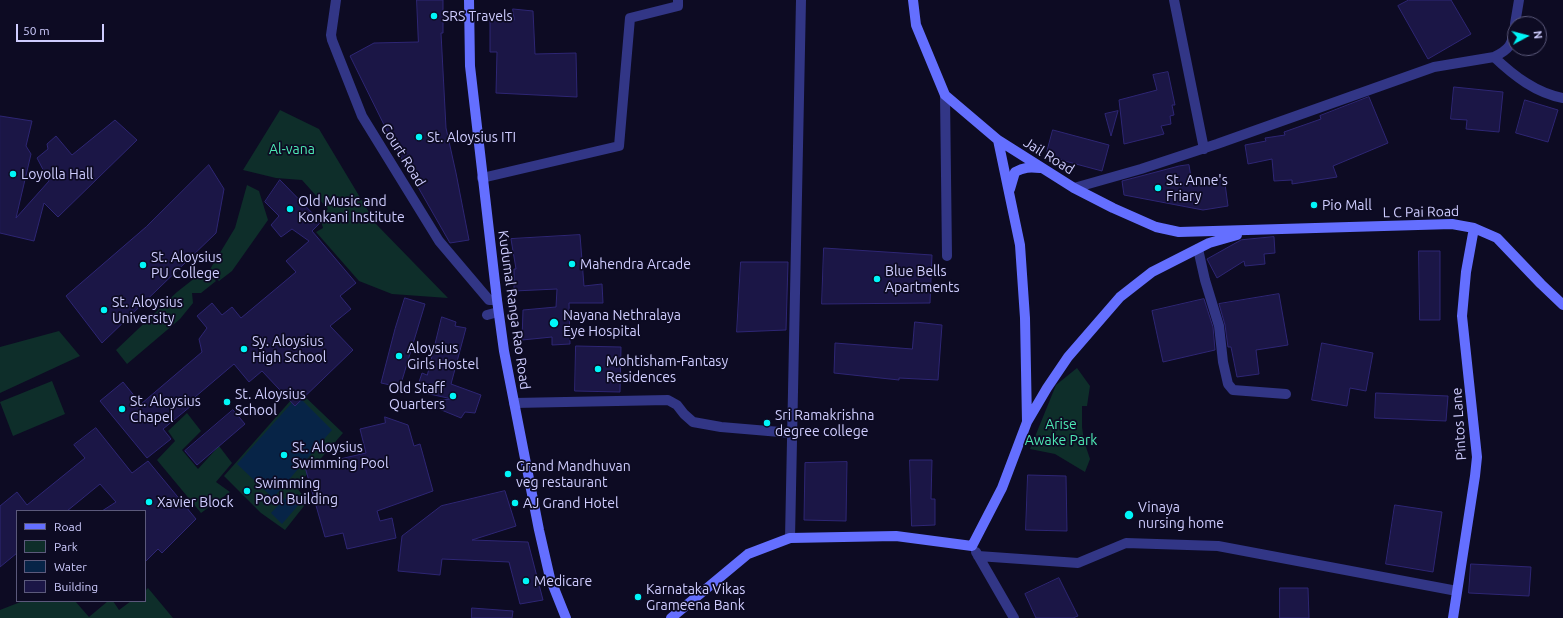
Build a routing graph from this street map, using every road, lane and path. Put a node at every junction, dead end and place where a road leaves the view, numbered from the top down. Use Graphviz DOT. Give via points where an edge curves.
graph roads {
  1 [pos="336,0"];
  2 [pos="469,0"];
  3 [pos="678,0"];
  4 [pos="801,0"];
  5 [pos="913,0"];
  6 [pos="1174,0"];
  7 [pos="1518,0"];
  8 [pos="1516,16"];
  9 [pos="1507,50"];
  10 [pos="1494,57"];
  11 [pos="945,95"];
  12 [pos="1563,98"];
  13 [pos="998,140"];
  14 [pos="1204,148"];
  15 [pos="1042,168"];
  16 [pos="482,178"];
  17 [pos="1074,188"];
  18 [pos="1009,193"];
  19 [pos="1474,228"];
  20 [pos="1248,231"];
  21 [pos="1198,249"];
  22 [pos="947,256"];
  23 [pos="497,300"];
  24 [pos="1563,305"];
  25 [pos="498,312"];
  26 [pos="487,316"];
  27 [pos="1286,394"];
  28 [pos="514,403"];
  29 [pos="1027,422"];
  30 [pos="792,433"];
  31 [pos="790,538"];
  32 [pos="972,546"];
  33 [pos="978,556"];
  34 [pos="1457,591"];
  35 [pos="566,618"];
  36 [pos="671,618"];
  37 [pos="1014,618"];
  38 [pos="1453,618"];
  1 -- 23 [label="street, Court Road" via="332,40 362,116 439,240 489,300"];
  2 -- 16 [label="street, Kudumal Ranga Rao Road" via="470,66"];
  3 -- 16 [label="street" via="678,6 630,18 619,146"];
  4 -- 30 [label="street"];
  5 -- 11 [label="street, Jail Road" via="916,25"];
  6 -- 14 [label="street"];
  7 -- 8 [label="street"];
  9 -- 10 [label="street"];
  10 -- 12 [label="street" via="1520,80 1552,96"];
  10 -- 14 [label="street" via="1428,68 1314,111"];
  11 -- 13 [label="street, Jail Road"];
  11 -- 22 [label="street"];
  13 -- 15 [label="street, Jail Road"];
  13 -- 18 [label="street"];
  14 -- 17 [label="street"];
  15 -- 17 [label="street, Jail Road"];
  15 -- 18 [label="street" via="1022,168 1015,172"];
  16 -- 23 [label="street, Kudumal Ranga Rao Road"];
  17 -- 20 [label="street, Jail Road" via="1156,227 1179,232"];
  18 -- 29 [label="street" via="1020,245 1025,318"];
  19 -- 20 [label="street, L C Pai Road" via="1452,224"];
  19 -- 24 [label="street, L C Pai Road" via="1497,238"];
  19 -- 34 [label="street, Pintos Lane" via="1462,316 1477,457"];
  20 -- 21 [label="street"];
  21 -- 27 [label="street" via="1219,326 1228,384 1233,390"];
  21 -- 29 [label="street" via="1152,272 1120,297 1068,357"];
  23 -- 25 [label="street, Kudumal Ranga Rao Road"];
  25 -- 26 [label="street"];
  25 -- 28 [label="street, Kudumal Ranga Rao Road"];
  28 -- 30 [label="street" via="668,400 677,405 693,422"];
  28 -- 35 [label="street, Kudumal Ranga Rao Road" via="550,578"];
  29 -- 32 [label="street" via="1002,488"];
  30 -- 31 [label="street"];
  31 -- 32 [label="street" via="896,536"];
  31 -- 36 [label="street" via="748,554"];
  32 -- 33 [label="street"];
  33 -- 34 [label="street" via="1078,563 1126,542 1218,546"];
  33 -- 37 [label="street"];
  34 -- 38 [label="street, Pintos Lane"];
}
